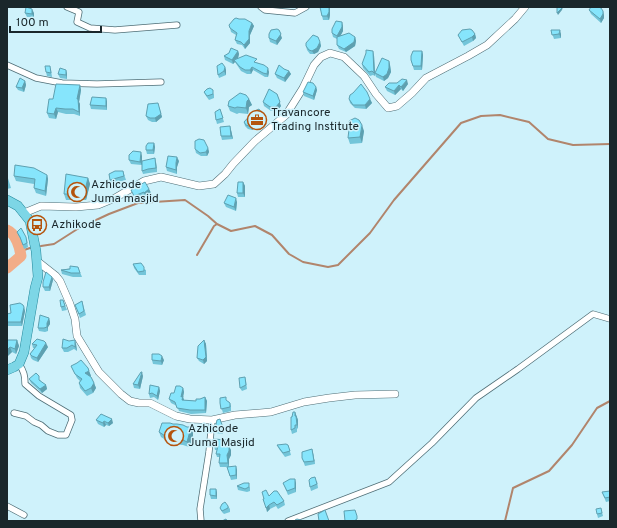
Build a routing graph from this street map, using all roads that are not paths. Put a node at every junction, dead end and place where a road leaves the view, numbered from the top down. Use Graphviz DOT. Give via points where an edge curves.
graph roads {
  1 [pos="67,7"];
  2 [pos="261,7"];
  3 [pos="306,7"];
  4 [pos="525,7"];
  5 [pos="177,24"];
  6 [pos="7,66"];
  7 [pos="161,82"];
  8 [pos="7,200"];
  9 [pos="24,213"];
  10 [pos="37,261"];
  11 [pos="610,319"];
  12 [pos="19,364"];
  13 [pos="7,370"];
  14 [pos="395,394"];
  15 [pos="14,413"];
  16 [pos="212,420"];
  17 [pos="7,506"];
  18 [pos="24,515"];
  19 [pos="201,521"];
  20 [pos="288,521"];
  1 -- 5 [label="street" via="79,12 78,22 90,28 115,30"];
  2 -- 3 [label="street" via="265,10 295,13"];
  4 -- 9 [label="street" via="487,45 426,78 398,106 388,108 364,76 344,57 330,53 321,57 286,116 255,141 214,184 199,186 161,177 144,181 115,198 98,204 76,207 42,206"];
  6 -- 7 [label="street" via="36,78 62,83"];
  8 -- 9 [label="main road"];
  9 -- 10 [label="main road" via="30,221"];
  10 -- 12 [label="main road" via="38,277 24,352"];
  10 -- 16 [label="street" via="56,276 70,304 77,336 99,372 121,394 130,401 150,404 176,416"];
  11 -- 20 [label="street" via="593,314 476,398 389,482"];
  12 -- 13 [label="main road"];
  12 -- 15 [label="street" via="24,372 25,384 39,396 71,415 72,420 66,435 58,435 26,416"];
  14 -- 16 [label="street" via="329,398 271,412"];
  16 -- 19 [label="street" via="200,509"];
  17 -- 18 [label="street"];
}
